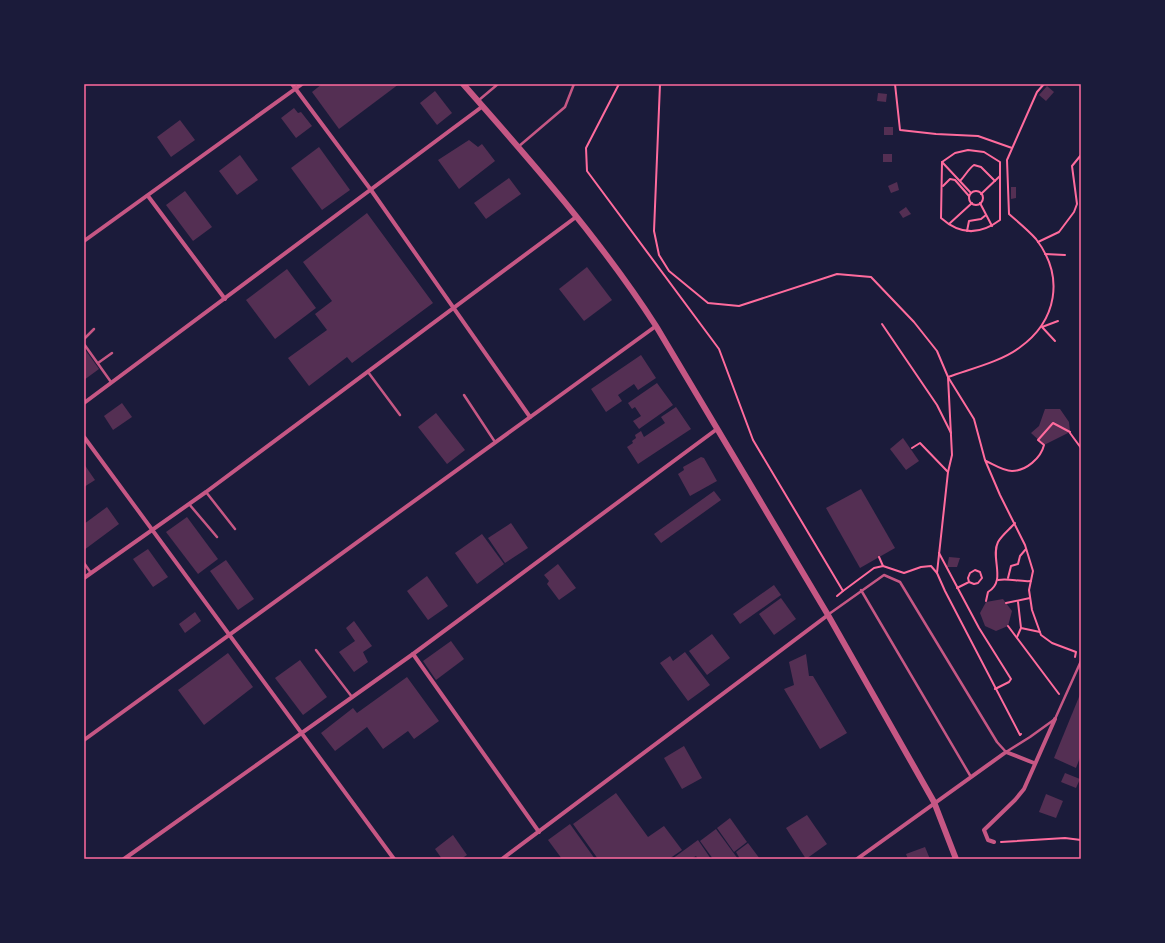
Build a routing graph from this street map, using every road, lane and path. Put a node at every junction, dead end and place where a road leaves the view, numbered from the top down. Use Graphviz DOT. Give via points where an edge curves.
graph roads {
  1 [pos="292,84"];
  2 [pos="302,84"];
  3 [pos="463,84"];
  4 [pos="498,84"];
  5 [pos="574,84"];
  6 [pos="619,84"];
  7 [pos="660,84"];
  8 [pos="895,84"];
  9 [pos="1044,84"];
  10 [pos="295,89"];
  11 [pos="478,101"];
  12 [pos="483,106"];
  13 [pos="517,147"];
  14 [pos="1012,148"];
  15 [pos="1081,155"];
  16 [pos="942,162"];
  17 [pos="1000,176"];
  18 [pos="960,181"];
  19 [pos="995,181"];
  20 [pos="942,187"];
  21 [pos="371,190"];
  22 [pos="971,193"];
  23 [pos="981,194"];
  24 [pos="148,196"];
  25 [pos="969,196"];
  26 [pos="972,203"];
  27 [pos="980,203"];
  28 [pos="986,215"];
  29 [pos="576,217"];
  30 [pos="949,224"];
  31 [pos="992,226"];
  32 [pos="967,231"];
  33 [pos="84,241"];
  34 [pos="1038,242"];
  35 [pos="1045,254"];
  36 [pos="1065,255"];
  37 [pos="225,299"];
  38 [pos="455,308"];
  39 [pos="1058,322"];
  40 [pos="882,324"];
  41 [pos="656,326"];
  42 [pos="1042,327"];
  43 [pos="94,329"];
  44 [pos="1055,340"];
  45 [pos="112,353"];
  46 [pos="98,363"];
  47 [pos="368,372"];
  48 [pos="948,377"];
  49 [pos="112,383"];
  50 [pos="464,395"];
  51 [pos="84,403"];
  52 [pos="400,415"];
  53 [pos="530,417"];
  54 [pos="717,429"];
  55 [pos="952,434"];
  56 [pos="84,437"];
  57 [pos="495,442"];
  58 [pos="912,448"];
  59 [pos="1081,448"];
  60 [pos="985,460"];
  61 [pos="948,472"];
  62 [pos="206,492"];
  63 [pos="189,504"];
  64 [pos="1015,523"];
  65 [pos="235,529"];
  66 [pos="151,531"];
  67 [pos="217,537"];
  68 [pos="1026,549"];
  69 [pos="939,553"];
  70 [pos="879,557"];
  71 [pos="84,563"];
  72 [pos="884,566"];
  73 [pos="91,573"];
  74 [pos="937,573"];
  75 [pos="84,578"];
  76 [pos="1008,578"];
  77 [pos="998,580"];
  78 [pos="1031,581"];
  79 [pos="969,582"];
  80 [pos="957,588"];
  81 [pos="861,590"];
  82 [pos="843,591"];
  83 [pos="837,596"];
  84 [pos="1030,598"];
  85 [pos="986,601"];
  86 [pos="1018,602"];
  87 [pos="1006,603"];
  88 [pos="828,615"];
  89 [pos="1008,626"];
  90 [pos="1021,628"];
  91 [pos="1040,632"];
  92 [pos="230,635"];
  93 [pos="1017,637"];
  94 [pos="316,650"];
  95 [pos="1076,652"];
  96 [pos="1081,652"];
  97 [pos="412,654"];
  98 [pos="1081,661"];
  99 [pos="1074,663"];
  100 [pos="995,690"];
  101 [pos="1063,690"];
  102 [pos="352,697"];
  103 [pos="1055,719"];
  104 [pos="1027,732"];
  105 [pos="302,733"];
  106 [pos="84,740"];
  107 [pos="1006,752"];
  108 [pos="1034,763"];
  109 [pos="971,778"];
  110 [pos="934,802"];
  111 [pos="539,832"];
  112 [pos="1081,840"];
  113 [pos="994,842"];
  114 [pos="124,859"];
  115 [pos="394,859"];
  116 [pos="502,859"];
  117 [pos="857,859"];
  118 [pos="956,859"];
  1 -- 10 [label="street"];
  2 -- 10 [label="street"];
  3 -- 11 [label="street"];
  4 -- 11 [label="lane"];
  5 -- 13 [label="lane" via="565,107"];
  6 -- 82 [label="path" via="586,148 587,171 719,348 753,440"];
  7 -- 48 [label="path" via="654,232 659,255 669,271 708,303 740,306 837,274 871,277 937,350"];
  8 -- 14 [label="path" via="900,130 978,136"];
  9 -- 14 [label="path"];
  10 -- 21 [label="street"];
  10 -- 24 [label="street"];
  11 -- 12 [label="street"];
  12 -- 13 [label="street"];
  12 -- 21 [label="street"];
  13 -- 29 [label="street"];
  14 -- 34 [label="path" via="1007,160 1009,214"];
  15 -- 34 [label="path" via="1072,166 1077,204 1074,212 1059,232"];
  16 -- 17 [label="path" via="956,153 977,150 991,155 1000,162"];
  16 -- 18 [label="path"];
  16 -- 20 [label="path"];
  17 -- 19 [label="path"];
  17 -- 31 [label="path" via="1000,220"];
  18 -- 19 [label="path" via="974,165 981,167"];
  18 -- 22 [label="path"];
  19 -- 23 [label="path"];
  20 -- 25 [label="path" via="950,179 955,180"];
  20 -- 30 [label="path" via="941,218"];
  21 -- 37 [label="street"];
  21 -- 38 [label="street"];
  22 -- 23 [label="path" via="978,191"];
  22 -- 25 [label="path"];
  23 -- 27 [label="path" via="983,198"];
  24 -- 33 [label="street"];
  24 -- 37 [label="street"];
  25 -- 26 [label="path"];
  26 -- 27 [label="path"];
  26 -- 30 [label="path"];
  27 -- 28 [label="path"];
  28 -- 31 [label="path"];
  28 -- 32 [label="path" via="981,220 969,221"];
  29 -- 38 [label="street"];
  29 -- 41 [label="street" via="629,284"];
  30 -- 32 [label="path"];
  31 -- 32 [label="path" via="984,230"];
  34 -- 35 [label="path"];
  35 -- 36 [label="path"];
  35 -- 42 [label="path" via="1054,280 1054,299"];
  37 -- 49 [label="street"];
  38 -- 47 [label="street"];
  38 -- 53 [label="street"];
  39 -- 42 [label="path"];
  40 -- 55 [label="path" via="937,405"];
  41 -- 53 [label="street"];
  41 -- 54 [label="street"];
  42 -- 44 [label="path"];
  42 -- 48 [label="path" via="1019,348"];
  43 -- 46 [label="lane" via="84,339 84,344"];
  45 -- 46 [label="lane"];
  46 -- 49 [label="lane"];
  47 -- 52 [label="lane"];
  47 -- 62 [label="street"];
  48 -- 55 [label="path"];
  48 -- 60 [label="path" via="974,418"];
  49 -- 51 [label="street"];
  50 -- 57 [label="lane"];
  53 -- 57 [label="street"];
  54 -- 88 [label="street"];
  54 -- 97 [label="street"];
  55 -- 61 [label="path" via="952,455"];
  56 -- 66 [label="street"];
  57 -- 92 [label="street"];
  58 -- 61 [label="path" via="920,443"];
  59 -- 60 [label="path" via="1070,433 1053,423 1038,440 1044,445 1039,456 1027,466 1017,470 1006,470"];
  60 -- 64 [label="path"];
  61 -- 69 [label="path"];
  62 -- 63 [label="street"];
  62 -- 65 [label="lane"];
  63 -- 66 [label="street"];
  63 -- 67 [label="lane"];
  64 -- 68 [label="path"];
  64 -- 85 [label="path" via="998,543 998,580 994,588 988,592"];
  66 -- 73 [label="street"];
  66 -- 92 [label="street"];
  68 -- 76 [label="path" via="1018,564 1011,566"];
  68 -- 78 [label="path" via="1033,571"];
  69 -- 74 [label="path"];
  69 -- 80 [label="path"];
  70 -- 72 [label="path"];
  71 -- 73 [label="lane"];
  72 -- 74 [label="path" via="904,573 931,566"];
  72 -- 82 [label="path" via="874,568"];
  73 -- 75 [label="street"];
  74 -- 100 [label="path"];
  76 -- 77 [label="path"];
  76 -- 78 [label="path" via="1020,582"];
  78 -- 84 [label="path"];
  79 -- 79 [label="path" via="978,583 982,578 980,572 975,570 970,573"];
  79 -- 80 [label="path"];
  80 -- 100 [label="path" via="1011,679"];
  81 -- 88 [label="lane"];
  81 -- 107 [label="lane" via="884,575 900,582 997,742"];
  81 -- 109 [label="lane"];
  82 -- 83 [label="path"];
  84 -- 86 [label="path"];
  84 -- 91 [label="path"];
  86 -- 87 [label="path"];
  86 -- 90 [label="path"];
  88 -- 110 [label="street"];
  88 -- 111 [label="street"];
  89 -- 93 [label="path"];
  90 -- 91 [label="path"];
  90 -- 93 [label="path"];
  91 -- 95 [label="path" via="1052,644"];
  92 -- 105 [label="street"];
  92 -- 106 [label="street"];
  93 -- 101 [label="path" via="1060,696"];
  94 -- 102 [label="lane"];
  95 -- 96 [label="path"];
  95 -- 99 [label="path"];
  97 -- 102 [label="street"];
  97 -- 111 [label="street"];
  98 -- 103 [label="lane"];
  100 -- 104 [label="path" via="1020,735"];
  102 -- 105 [label="street"];
  103 -- 107 [label="lane"];
  103 -- 108 [label="street"];
  105 -- 114 [label="street"];
  105 -- 115 [label="street"];
  107 -- 108 [label="street"];
  107 -- 109 [label="street"];
  108 -- 113 [label="street" via="1016,800 984,830 988,840"];
  109 -- 110 [label="street"];
  110 -- 117 [label="street"];
  110 -- 118 [label="street"];
  111 -- 116 [label="street"];
  112 -- 113 [label="path" via="1065,838"];
}
